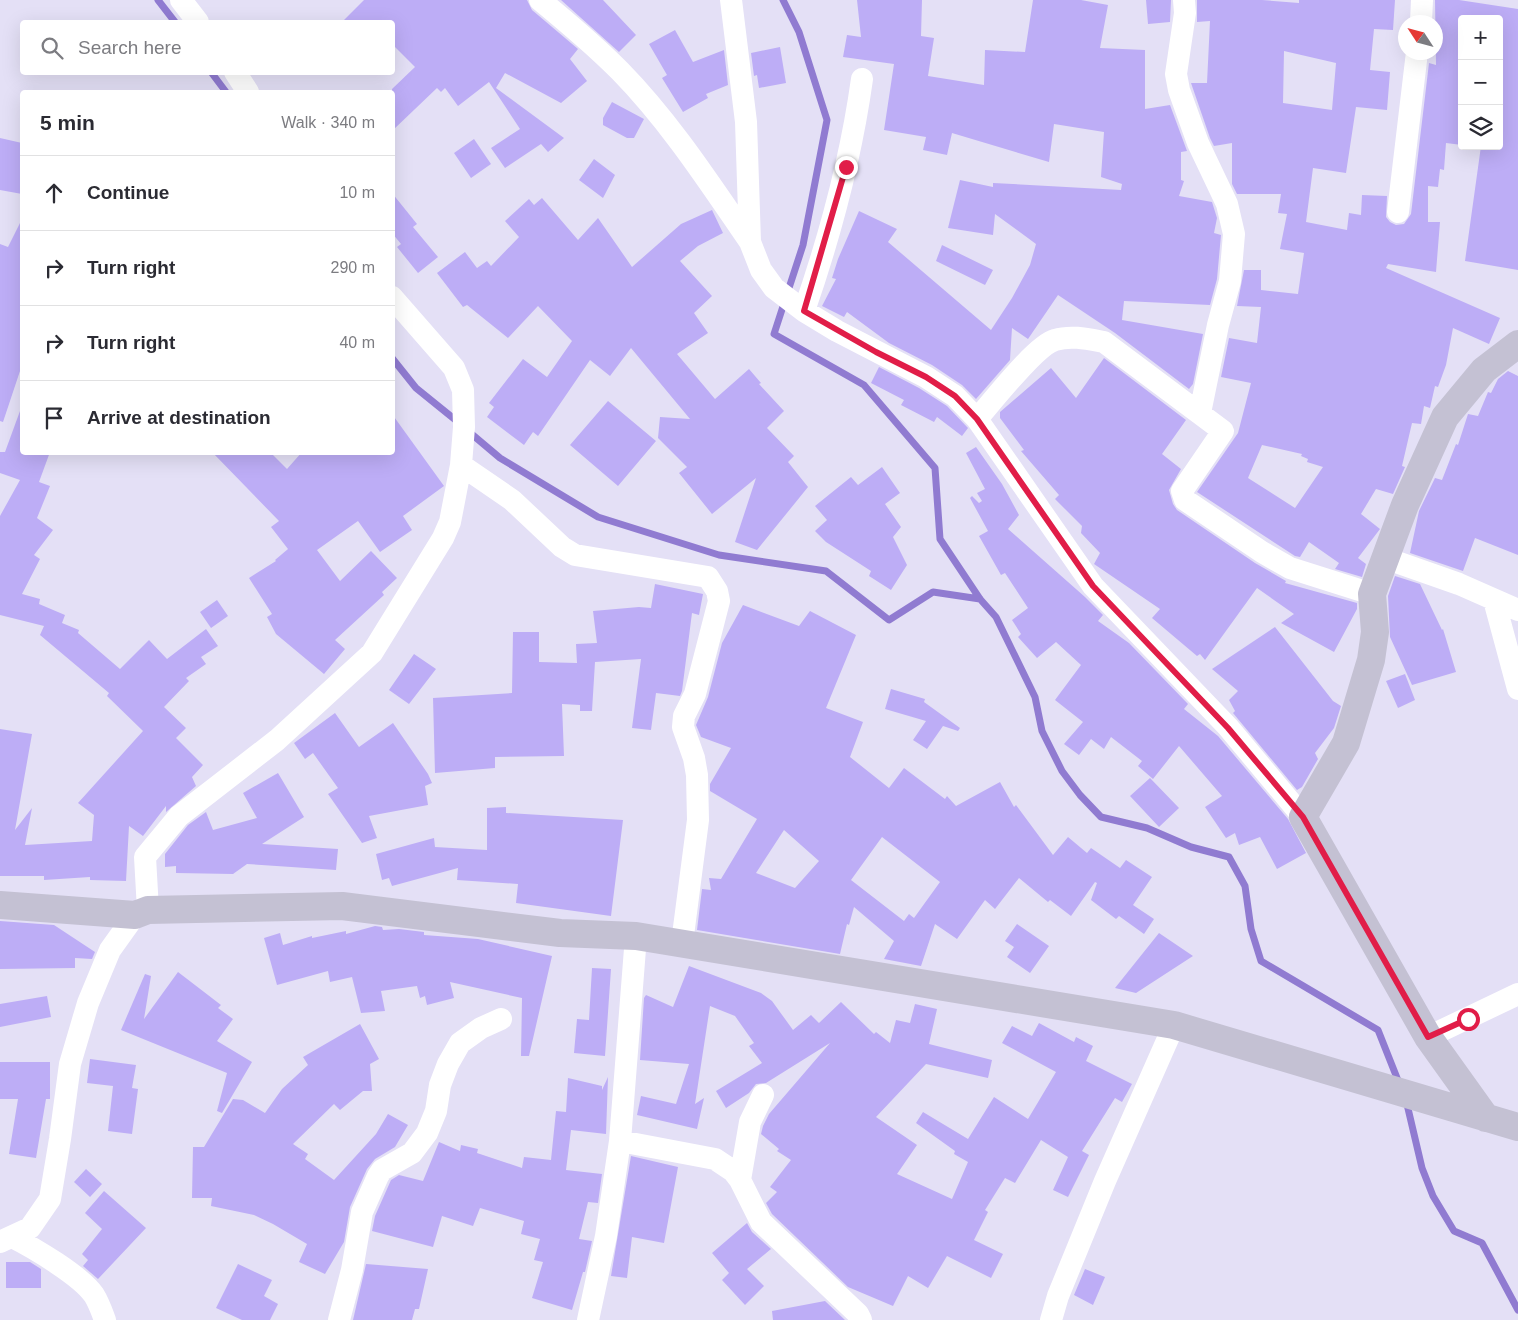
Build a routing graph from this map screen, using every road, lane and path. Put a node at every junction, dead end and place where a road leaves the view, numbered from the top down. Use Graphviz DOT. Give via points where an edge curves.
graph roads {
  1 [pos="181,0"];
  2 [pos="540,0"];
  3 [pos="731,0"];
  4 [pos="1184,0"];
  5 [pos="1422,0"];
  6 [pos="1421,15"];
  7 [pos="196,20"];
  8 [pos="1416,60"];
  9 [pos="237,75"];
  10 [pos="862,79"];
  11 [pos="247,90"];
  12 [pos="1398,212"];
  13 [pos="750,242"];
  14 [pos="395,301"];
  15 [pos="802,310"];
  16 [pos="1518,344"];
  17 [pos="1200,413"];
  18 [pos="977,419"];
  19 [pos="461,465"];
  20 [pos="1385,558"];
  21 [pos="1372,594"];
  22 [pos="1494,600"];
  23 [pos="1518,610"];
  24 [pos="1518,689"];
  25 [pos="1303,817"];
  26 [pos="0,905"];
  27 [pos="142,912"];
  28 [pos="636,936"];
  29 [pos="682,943"];
  30 [pos="1518,994"];
  31 [pos="501,1019"];
  32 [pos="1174,1025"];
  33 [pos="1428,1037"];
  34 [pos="763,1096"];
  35 [pos="1486,1118"];
  36 [pos="1518,1126"];
  37 [pos="620,1141"];
  38 [pos="740,1180"];
  39 [pos="6,1239"];
  40 [pos="105,1320"];
  41 [pos="339,1320"];
  42 [pos="588,1320"];
  43 [pos="861,1320"];
  44 [pos="1051,1320"];
  1 -- 7 [label="street"];
  2 -- 13 [label="street" via="588,40 638,91 691,158"];
  3 -- 13 [label="street" via="745,102"];
  4 -- 17 [label="street" via="1176,74 1179,90 1198,143 1221,188 1234,234 1230,281"];
  5 -- 6 [label="street"];
  8 -- 12 [label="street"];
  9 -- 11 [label="street"];
  10 -- 15 [label="street" via="846,167"];
  13 -- 15 [label="street" via="761,270 774,288"];
  14 -- 19 [label="street" via="460,378 464,410"];
  15 -- 18 [label="street" via="926,377 955,396"];
  16 -- 20 [label="street" via="1484,370 1445,417 1404,505"];
  17 -- 18 [label="street" via="1104,342 1080,337 1053,340 1034,355"];
  17 -- 21 [label="street" via="1223,431 1182,491 1185,500 1290,568"];
  18 -- 25 [label="street" via="1093,586 1228,728"];
  19 -- 27 [label="street" via="450,522 443,538 372,653 277,740 179,816 145,857"];
  19 -- 29 [label="street" via="512,500 562,547 575,555 708,577 717,591 719,601 695,694 684,716 683,727 697,775 698,820"];
  20 -- 21 [label="street"];
  20 -- 22 [label="street"];
  21 -- 25 [label="street" via="1375,632 1371,660 1346,743"];
  22 -- 23 [label="street"];
  22 -- 24 [label="street"];
  25 -- 33 [label="street"];
  26 -- 27 [label="street"];
  27 -- 28 [label="street" via="342,906 560,933"];
  27 -- 39 [label="street" via="110,950 88,1003 70,1064 50,1199 30,1228"];
  28 -- 29 [label="street"];
  28 -- 37 [label="street"];
  29 -- 32 [label="street"];
  30 -- 33 [label="street"];
  31 -- 41 [label="street" via="460,1042 440,1086 436,1111 427,1133 405,1159 382,1170 378,1176 362,1212"];
  32 -- 35 [label="street"];
  32 -- 44 [label="street" via="1105,1181"];
  33 -- 35 [label="street"];
  34 -- 38 [label="street" via="750,1122"];
  35 -- 36 [label="street"];
  37 -- 38 [label="street" via="715,1160 733,1171"];
  37 -- 42 [label="street" via="606,1236"];
  38 -- 43 [label="street" via="761,1222"];
  39 -- 40 [label="street" via="35,1248 79,1281 94,1294"];
}
